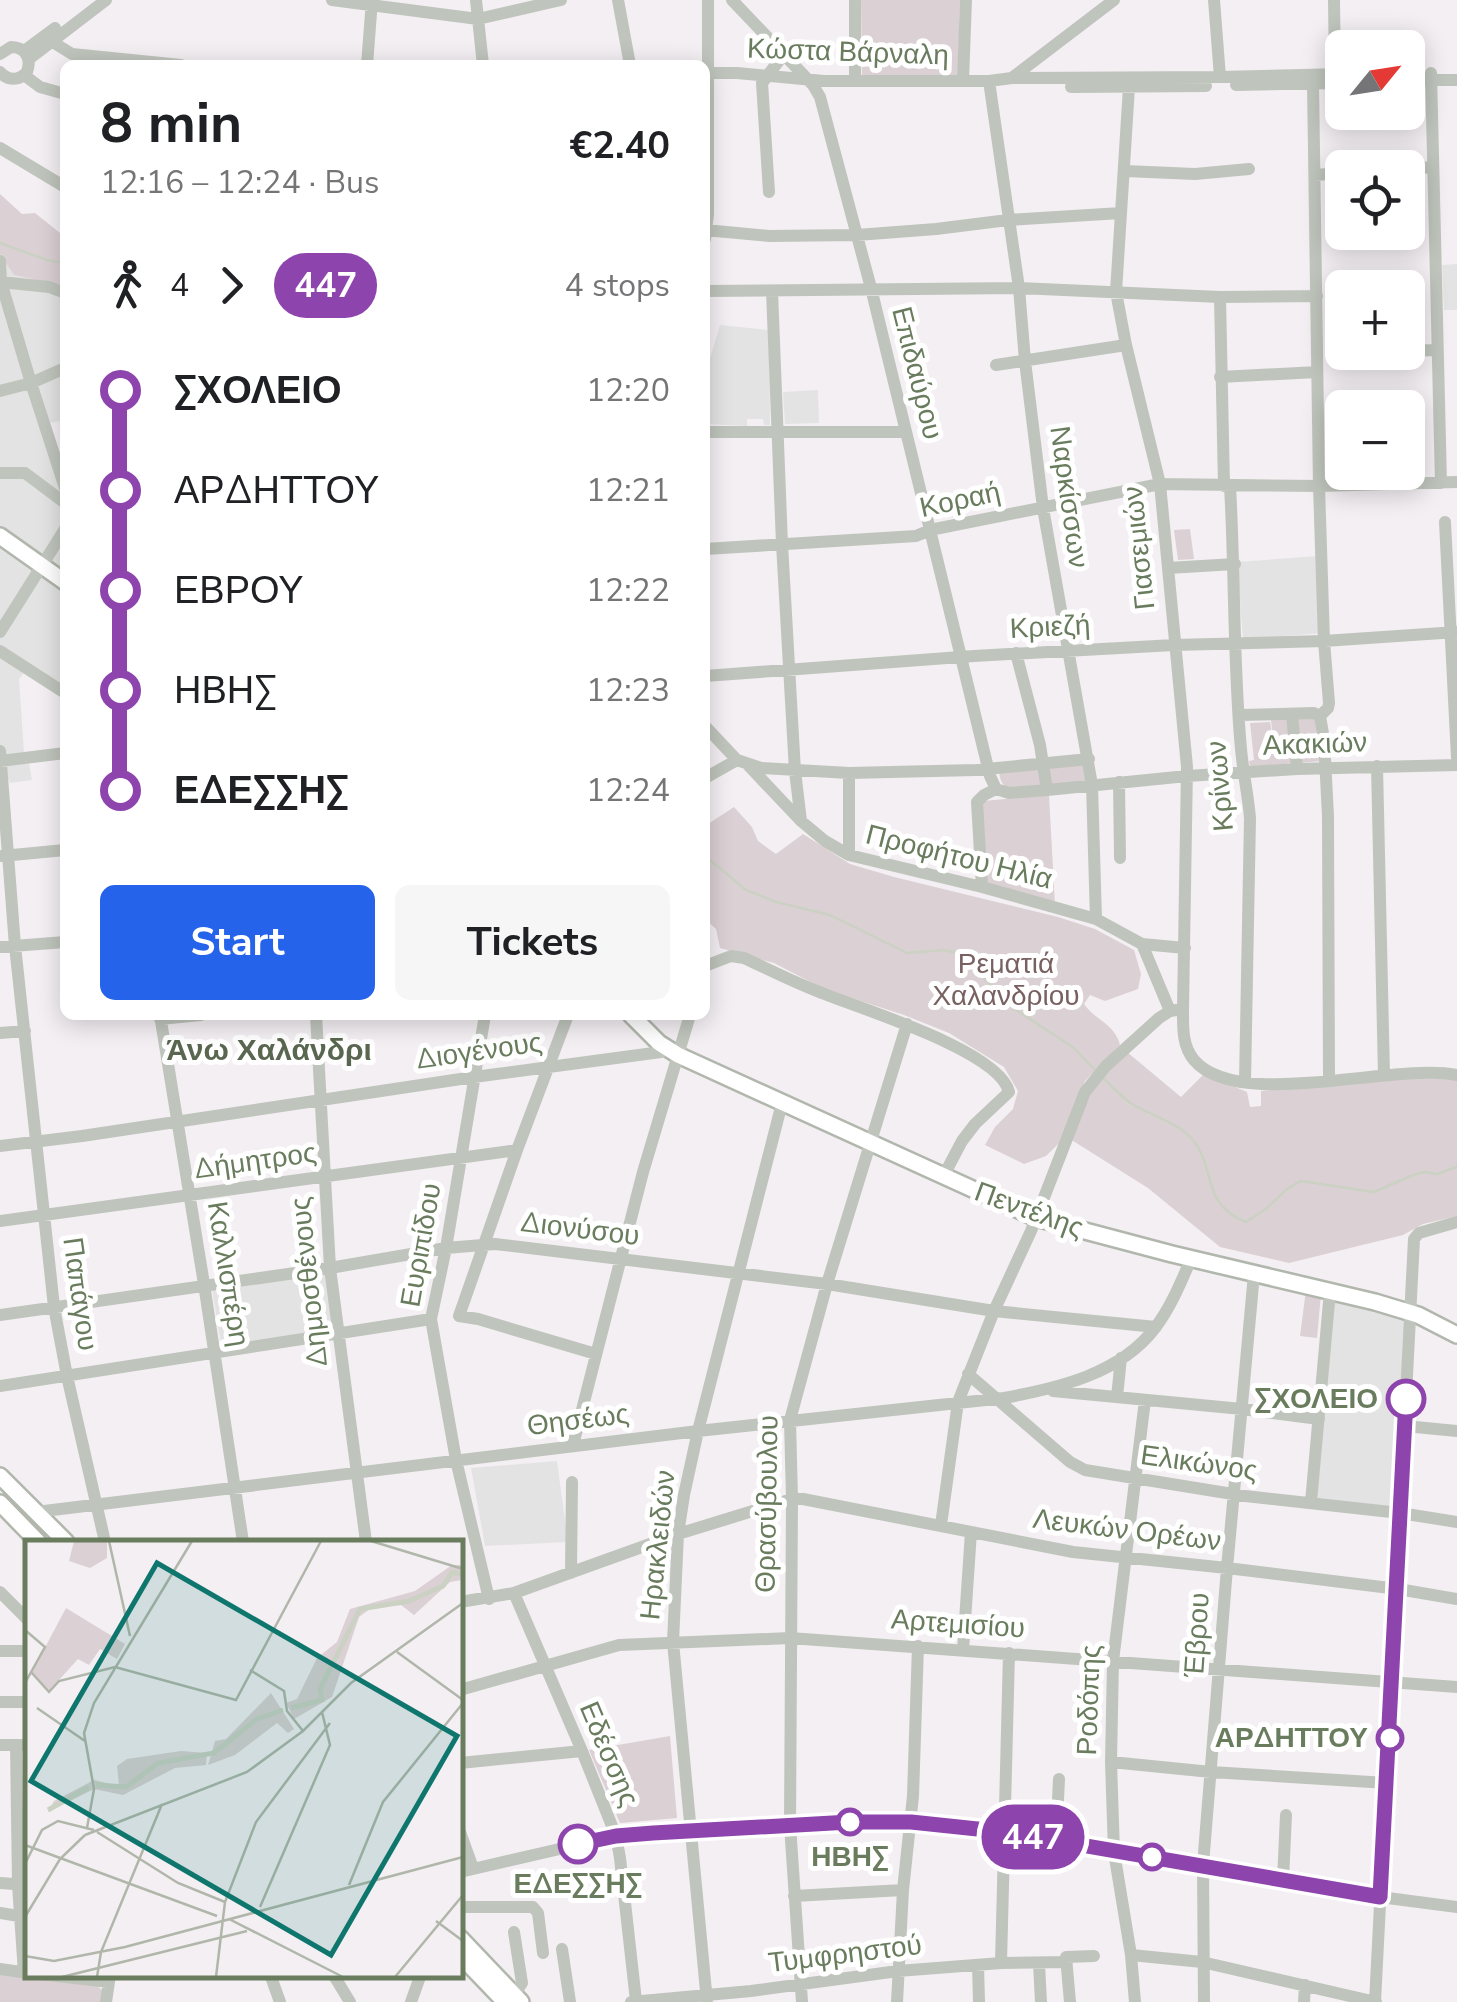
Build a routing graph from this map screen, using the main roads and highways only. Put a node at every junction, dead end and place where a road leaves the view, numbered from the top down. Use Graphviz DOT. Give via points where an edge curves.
graph roads {
  1 [pos="0,536"];
  2 [pos="60,578"];
  3 [pos="636,1020"];
  4 [pos="1457,1335"];
  5 [pos="0,1476"];
  6 [pos="0,1503"];
  7 [pos="6,1517"];
  8 [pos="35,1540"];
  9 [pos="64,1540"];
  10 [pos="462,1941"];
  11 [pos="462,1957"];
  12 [pos="505,1998"];
  1 -- 2 [label="main road"];
  3 -- 4 [label="main road, Πεντέλης" via="672,1052 1036,1218 1411,1312"];
  5 -- 9 [label="main road"];
  6 -- 7 [label="main road"];
  7 -- 8 [label="main road"];
  10 -- 12 [label="main road"];
  11 -- 12 [label="main road"];
}
